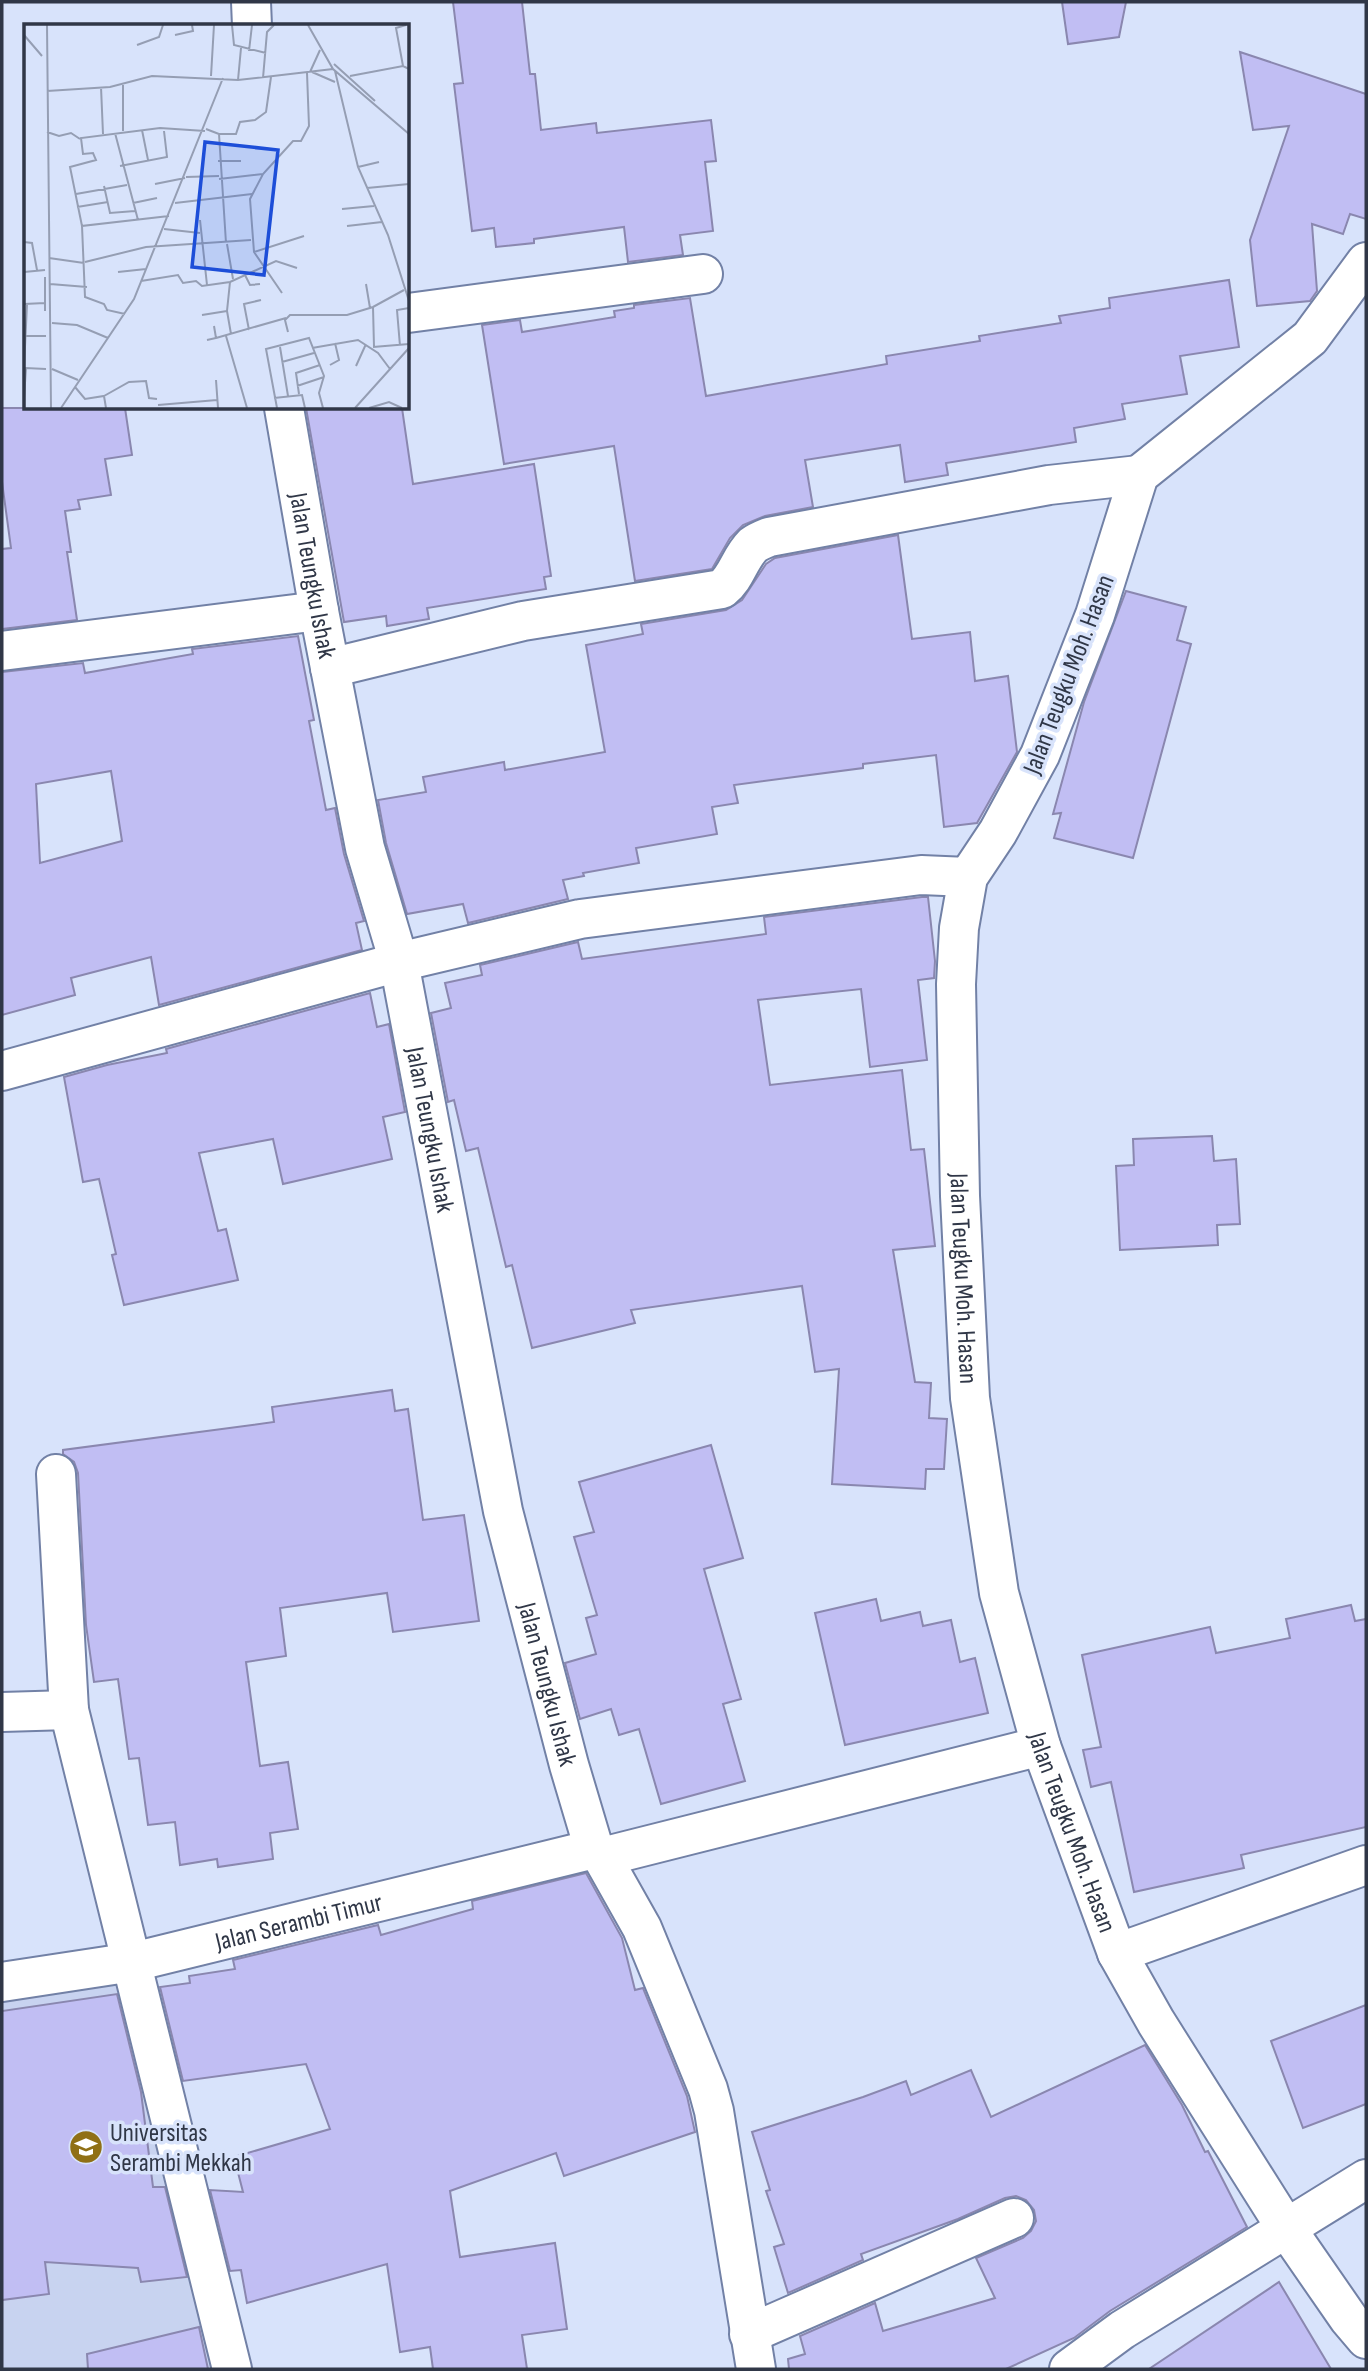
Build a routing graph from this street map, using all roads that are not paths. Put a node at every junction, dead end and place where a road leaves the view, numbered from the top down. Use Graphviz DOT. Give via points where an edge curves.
graph roads {
  1 [pos="251,2"];
  2 [pos="252,24"];
  3 [pos="1366,262"];
  4 [pos="703,274"];
  5 [pos="410,313"];
  6 [pos="284,410"];
  7 [pos="1139,475"];
  8 [pos="319,611"];
  9 [pos="2,651"];
  10 [pos="330,668"];
  11 [pos="968,877"];
  12 [pos="399,962"];
  13 [pos="2,1071"];
  14 [pos="56,1474"];
  15 [pos="69,1710"];
  16 [pos="2,1712"];
  17 [pos="1041,1746"];
  18 [pos="598,1853"];
  19 [pos="1366,1865"];
  20 [pos="1118,1953"];
  21 [pos="133,1962"];
  22 [pos="2,1982"];
  23 [pos="1366,2179"];
  24 [pos="1014,2218"];
  25 [pos="1286,2228"];
  26 [pos="1366,2339"];
  27 [pos="753,2352"];
  28 [pos="232,2369"];
  29 [pos="1069,2369"];
  1 -- 2 [label="street"];
  3 -- 7 [label="street" via="1310,338"];
  4 -- 5 [label="street"];
  6 -- 8 [label="street, Jalan Teungku Ishak"];
  7 -- 10 [label="street" via="1049,485 769,537 753,545 732,581 722,589 523,621"];
  7 -- 11 [label="street, Jalan Teugku Moh. Hasan" via="1095,615 1040,755"];
  8 -- 9 [label="street"];
  8 -- 10 [label="street, Jalan Teungku Ishak"];
  10 -- 12 [label="street, Jalan Teungku Ishak" via="365,848"];
  11 -- 12 [label="street" via="921,875 580,919"];
  11 -- 17 [label="street, Jalan Teugku Moh. Hasan" via="956,984 970,1398 999,1593"];
  12 -- 13 [label="street"];
  12 -- 18 [label="street, Jalan Teungku Ishak" via="503,1511 569,1765"];
  14 -- 15 [label="street"];
  15 -- 16 [label="street"];
  15 -- 21 [label="street"];
  17 -- 18 [label="street, Jalan Serambi Timur"];
  17 -- 20 [label="street, Jalan Teugku Moh. Hasan"];
  18 -- 21 [label="street, Jalan Serambi Timur"];
  18 -- 27 [label="street, Jalan Teungku Ishak" via="642,1928 708,2089"];
  19 -- 20 [label="street"];
  20 -- 25 [label="street, Jalan Teugku Moh. Hasan" via="1156,2022"];
  21 -- 22 [label="street, Jalan Serambi Timur"];
  21 -- 28 [label="street"];
  23 -- 25 [label="street"];
  24 -- 27 [label="street"];
  25 -- 26 [label="street, Jalan Teugku Moh. Hasan"];
  25 -- 29 [label="street" via="1122,2330"];
}
